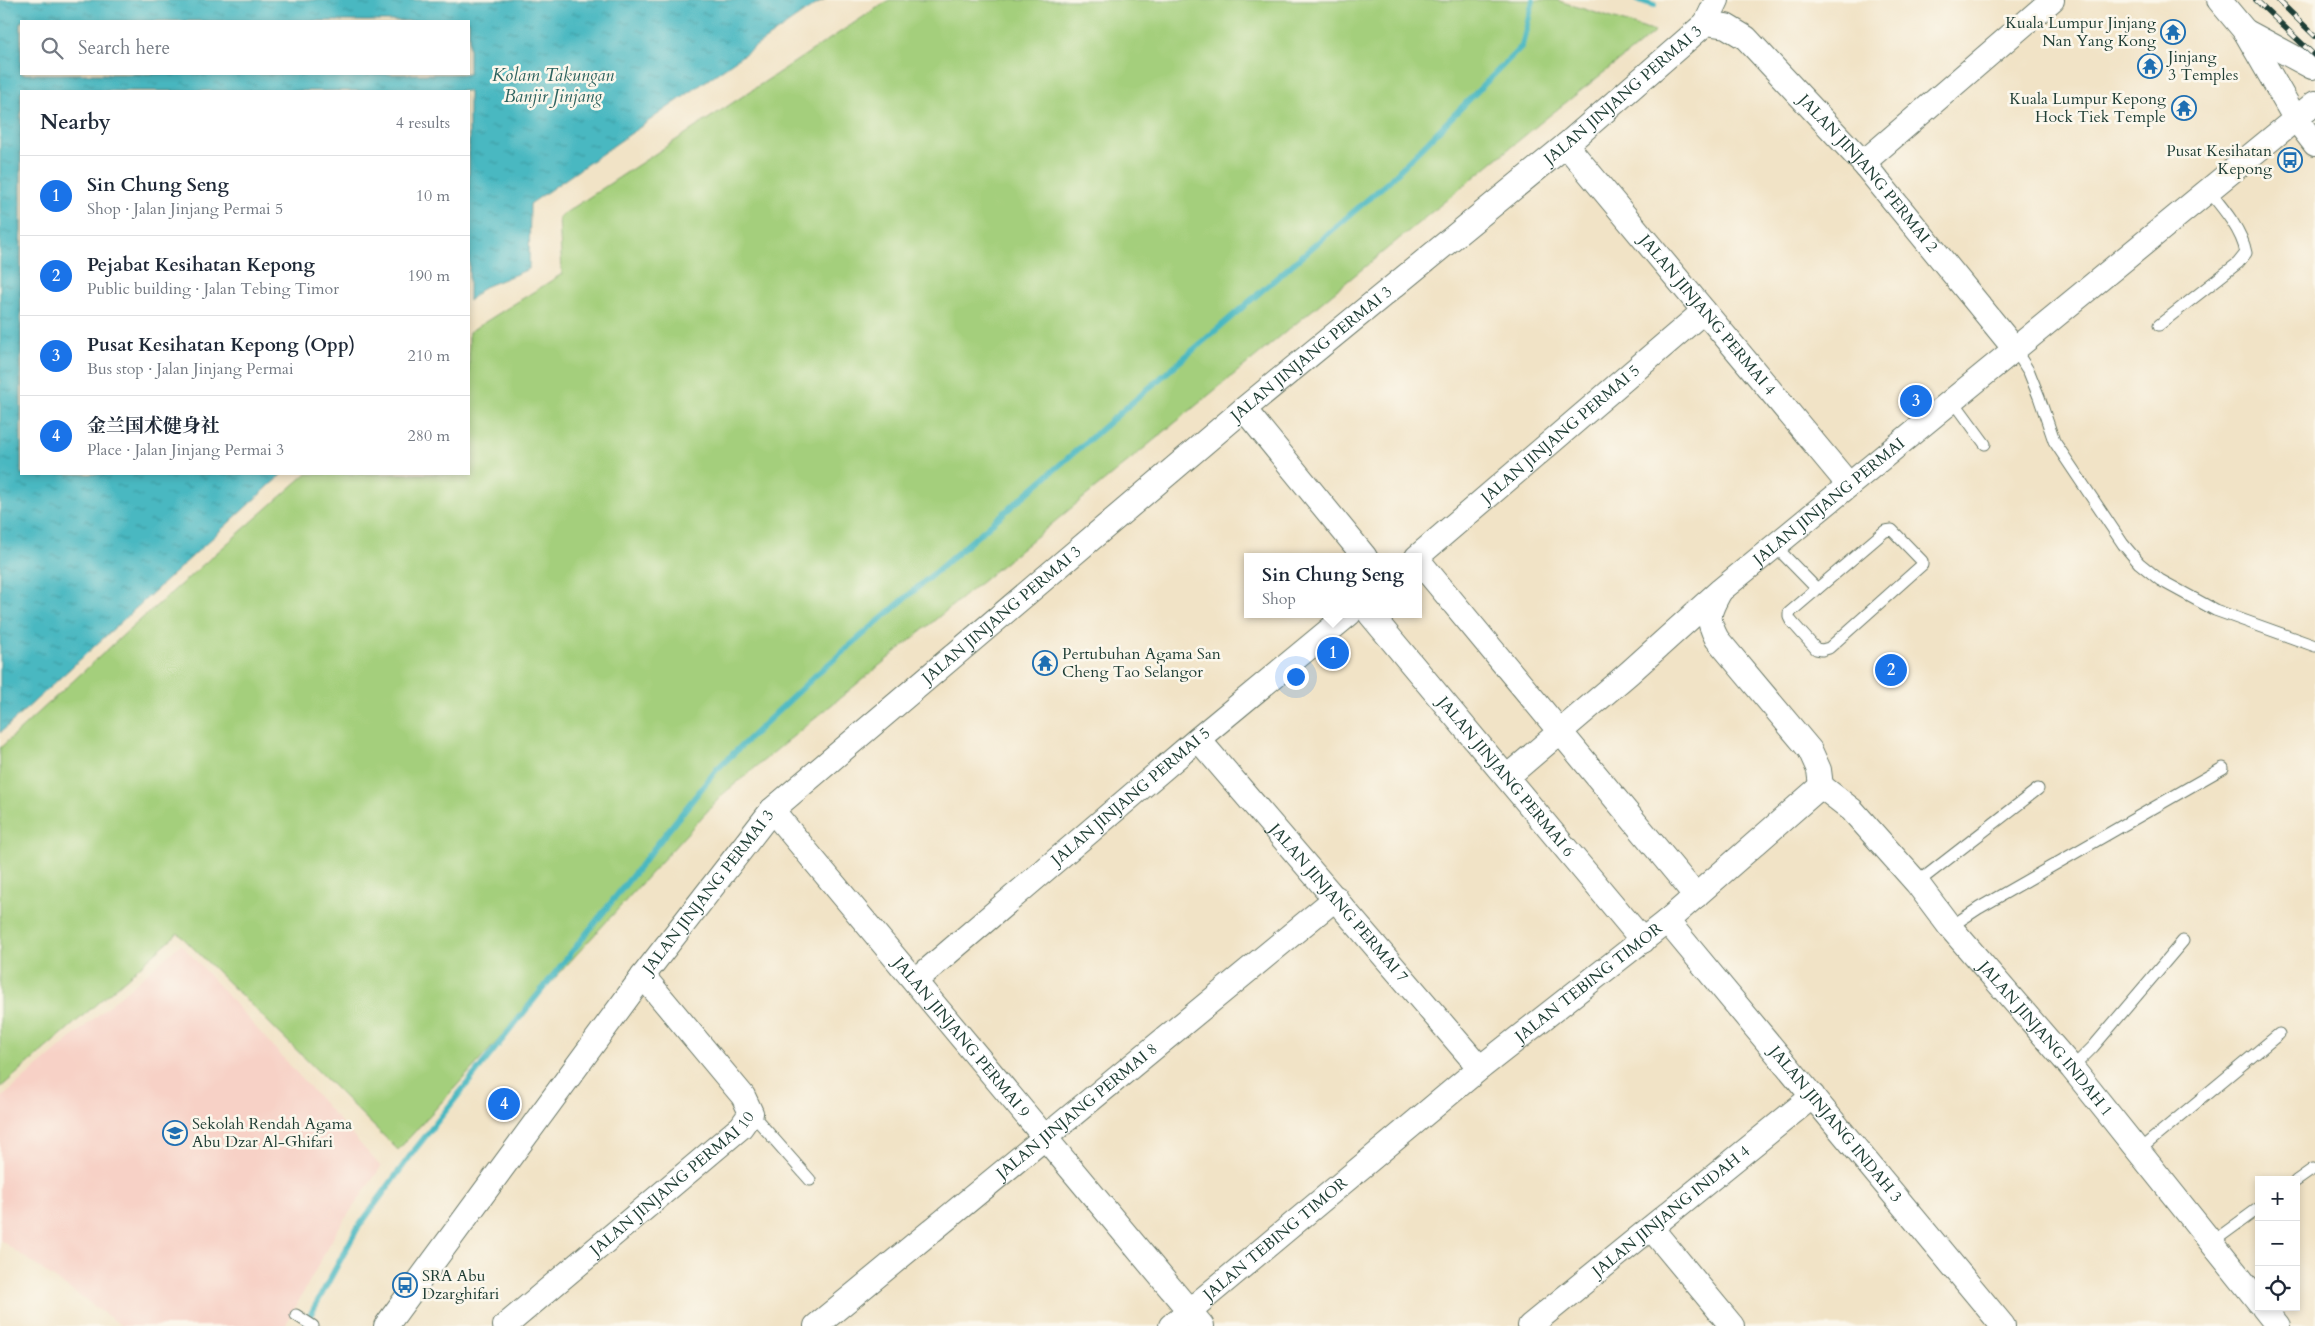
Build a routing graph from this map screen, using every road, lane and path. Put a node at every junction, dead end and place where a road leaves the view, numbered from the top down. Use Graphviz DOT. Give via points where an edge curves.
graph roads {
  1 [pos="1718,0"];
  2 [pos="2052,0"];
  3 [pos="2219,0"];
  4 [pos="1706,23"];
  5 [pos="2245,31"];
  6 [pos="2314,60"];
  7 [pos="2315,103"];
  8 [pos="2295,118"];
  9 [pos="2315,144"];
  10 [pos="1566,145"];
  11 [pos="1863,163"];
  12 [pos="2208,190"];
  13 [pos="1704,311"];
  14 [pos="2159,325"];
  15 [pos="2014,348"];
  16 [pos="1952,398"];
  17 [pos="1244,409"];
  18 [pos="1985,444"];
  19 [pos="1848,485"];
  20 [pos="1775,546"];
  21 [pos="1362,553"];
  22 [pos="1422,555"];
  23 [pos="1422,563"];
  24 [pos="1817,589"];
  25 [pos="1721,590"];
  26 [pos="1344,618"];
  27 [pos="1373,618"];
  28 [pos="2315,646"];
  29 [pos="1559,731"];
  30 [pos="1198,739"];
  31 [pos="2223,768"];
  32 [pos="1507,776"];
  33 [pos="1821,786"];
  34 [pos="2038,789"];
  35 [pos="772,810"];
  36 [pos="1917,883"];
  37 [pos="1696,896"];
  38 [pos="1336,898"];
  39 [pos="1668,921"];
  40 [pos="1950,927"];
  41 [pos="1643,941"];
  42 [pos="2183,941"];
  43 [pos="643,976"];
  44 [pos="915,981"];
  45 [pos="2279,1034"];
  46 [pos="1480,1068"];
  47 [pos="2072,1068"];
  48 [pos="1813,1096"];
  49 [pos="751,1113"];
  50 [pos="1045,1138"];
  51 [pos="2138,1151"];
  52 [pos="2314,1169"];
  53 [pos="2300,1178"];
  54 [pos="810,1180"];
  55 [pos="2255,1211"];
  56 [pos="1651,1228"];
  57 [pos="2211,1243"];
  58 [pos="2255,1297"];
  59 [pos="2266,1311"];
  60 [pos="298,1316"];
  61 [pos="1196,1318"];
  62 [pos="313,1326"];
  63 [pos="386,1326"];
  64 [pos="505,1326"];
  65 [pos="816,1326"];
  66 [pos="1171,1326"];
  67 [pos="1530,1326"];
  68 [pos="1732,1326"];
  69 [pos="2003,1326"];
  70 [pos="2278,1326"];
  1 -- 4 [label="street, JALAN JINJANG PERMAI 3"];
  2 -- 11 [label="street"];
  3 -- 5 [label="street"];
  4 -- 10 [label="street, JALAN JINJANG PERMAI 3"];
  4 -- 11 [label="street, JALAN JINJANG PERMAI 2" via="1726,26 1746,38"];
  5 -- 6 [label="street"];
  5 -- 8 [label="street"];
  6 -- 8 [label="street"];
  7 -- 8 [label="street, JALAN JINJANG PERMAI"];
  8 -- 9 [label="street"];
  8 -- 12 [label="street, JALAN JINJANG PERMAI"];
  10 -- 13 [label="street, JALAN JINJANG PERMAI 4"];
  10 -- 17 [label="street, JALAN JINJANG PERMAI 3"];
  11 -- 15 [label="street, JALAN JINJANG PERMAI 2"];
  12 -- 14 [label="lane" via="2224,210 2246,253 2238,263"];
  12 -- 15 [label="street, JALAN JINJANG PERMAI"];
  13 -- 19 [label="street, JALAN JINJANG PERMAI 4"];
  13 -- 22 [label="street, JALAN JINJANG PERMAI 5"];
  15 -- 16 [label="street, JALAN JINJANG PERMAI"];
  15 -- 28 [label="lane" via="2029,372 2054,442 2139,563 2160,580 2215,610"];
  16 -- 18 [label="lane"];
  16 -- 19 [label="street, JALAN JINJANG PERMAI"];
  17 -- 21 [label="street"];
  17 -- 35 [label="street, JALAN JINJANG PERMAI 3"];
  19 -- 20 [label="street, JALAN JINJANG PERMAI"];
  20 -- 24 [label="lane"];
  20 -- 25 [label="street, JALAN JINJANG PERMAI"];
  23 -- 29 [label="street"];
  24 -- 24 [label="lane" via="1886,531 1892,530 1922,561 1919,570 1829,648 1822,650 1816,649 1789,617 1789,613"];
  25 -- 29 [label="street, JALAN JINJANG PERMAI"];
  25 -- 33 [label="street" via="1710,610 1708,623 1717,639 1810,750 1819,770"];
  26 -- 30 [label="street, JALAN JINJANG PERMAI 5"];
  27 -- 32 [label="street, JALAN JINJANG PERMAI 6"];
  29 -- 32 [label="street, JALAN JINJANG PERMAI"];
  29 -- 37 [label="street"];
  30 -- 38 [label="street, JALAN JINJANG PERMAI 7"];
  30 -- 44 [label="street, JALAN JINJANG PERMAI 5"];
  31 -- 40 [label="lane"];
  32 -- 41 [label="street, JALAN JINJANG PERMAI 6"];
  33 -- 36 [label="street, JALAN JINJANG INDAH 1" via="1852,810"];
  33 -- 37 [label="street, JALAN TEBING TIMOR"];
  34 -- 36 [label="lane"];
  35 -- 43 [label="street, JALAN JINJANG PERMAI 3"];
  35 -- 44 [label="street, JALAN JINJANG PERMAI 9"];
  36 -- 40 [label="street, JALAN JINJANG INDAH 1"];
  37 -- 39 [label="street, JALAN TEBING TIMOR"];
  38 -- 46 [label="street, JALAN JINJANG PERMAI 7"];
  38 -- 50 [label="street, JALAN JINJANG PERMAI 8"];
  39 -- 41 [label="street, JALAN TEBING TIMOR"];
  39 -- 48 [label="street, JALAN JINJANG INDAH 3"];
  40 -- 47 [label="street, JALAN JINJANG INDAH 1"];
  41 -- 46 [label="street, JALAN TEBING TIMOR"];
  42 -- 47 [label="lane"];
  43 -- 49 [label="street, JALAN JINJANG PERMAI 10" via="743,1096"];
  43 -- 63 [label="street, JALAN JINJANG PERMAI 3"];
  44 -- 50 [label="street, JALAN JINJANG PERMAI 9"];
  45 -- 51 [label="lane"];
  46 -- 61 [label="street, JALAN TEBING TIMOR"];
  47 -- 51 [label="street, JALAN JINJANG INDAH 1"];
  48 -- 56 [label="street, JALAN JINJANG INDAH 4"];
  48 -- 69 [label="street, JALAN JINJANG INDAH 3"];
  49 -- 54 [label="lane"];
  49 -- 64 [label="street, JALAN JINJANG PERMAI 10" via="741,1127"];
  50 -- 61 [label="street, JALAN JINJANG PERMAI 9"];
  50 -- 65 [label="street, JALAN JINJANG PERMAI 8"];
  51 -- 57 [label="street, JALAN JINJANG INDAH 1"];
  52 -- 53 [label="lane"];
  55 -- 57 [label="lane"];
  56 -- 67 [label="street, JALAN JINJANG INDAH 4"];
  56 -- 68 [label="street"];
  57 -- 58 [label="street, JALAN JINJANG INDAH 1"];
  59 -- 70 [label="street"];
  60 -- 62 [label="lane"];
  61 -- 66 [label="street, JALAN TEBING TIMOR"];
}
